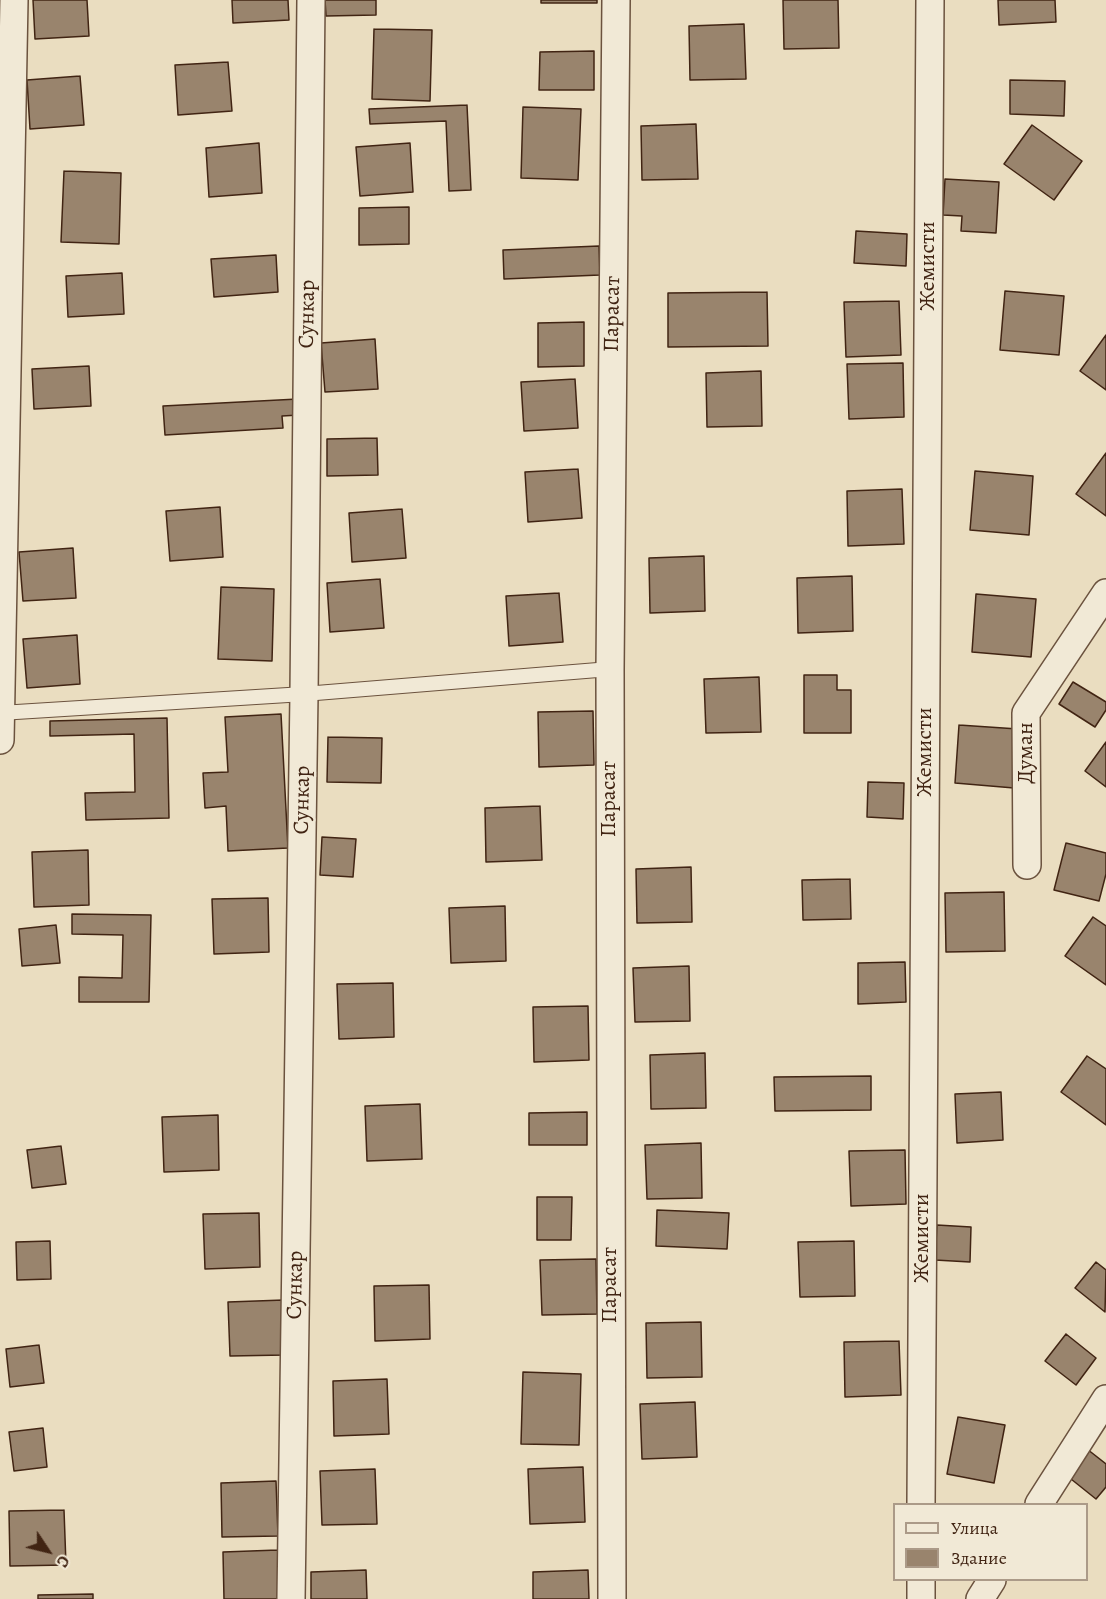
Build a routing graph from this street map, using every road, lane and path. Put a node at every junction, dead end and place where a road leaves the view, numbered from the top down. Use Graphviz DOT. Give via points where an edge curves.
graph roads {
  1 [pos="14,0"];
  2 [pos="311,0"];
  3 [pos="616,0"];
  4 [pos="930,0"];
  5 [pos="1106,593"];
  6 [pos="610,669"];
  7 [pos="304,694"];
  8 [pos="0,713"];
  9 [pos="0,740"];
  10 [pos="1027,865"];
  11 [pos="1106,1399"];
  12 [pos="921,1503"];
  13 [pos="1041,1503"];
  14 [pos="921,1581"];
  15 [pos="991,1581"];
  16 [pos="291,1599"];
  17 [pos="612,1599"];
  18 [pos="921,1599"];
  19 [pos="980,1599"];
  1 -- 8 [label="street"];
  2 -- 7 [label="street, Сункар"];
  3 -- 6 [label="street, Парасат"];
  4 -- 12 [label="street, Жемисти"];
  5 -- 10 [label="street, Думан" via="1026,713"];
  6 -- 7 [label="lane"];
  6 -- 17 [label="street, Парасат"];
  7 -- 8 [label="lane"];
  7 -- 16 [label="street, Сункар"];
  8 -- 9 [label="street"];
  11 -- 13 [label="street"];
  14 -- 18 [label="street"];
  15 -- 19 [label="street"];
}
